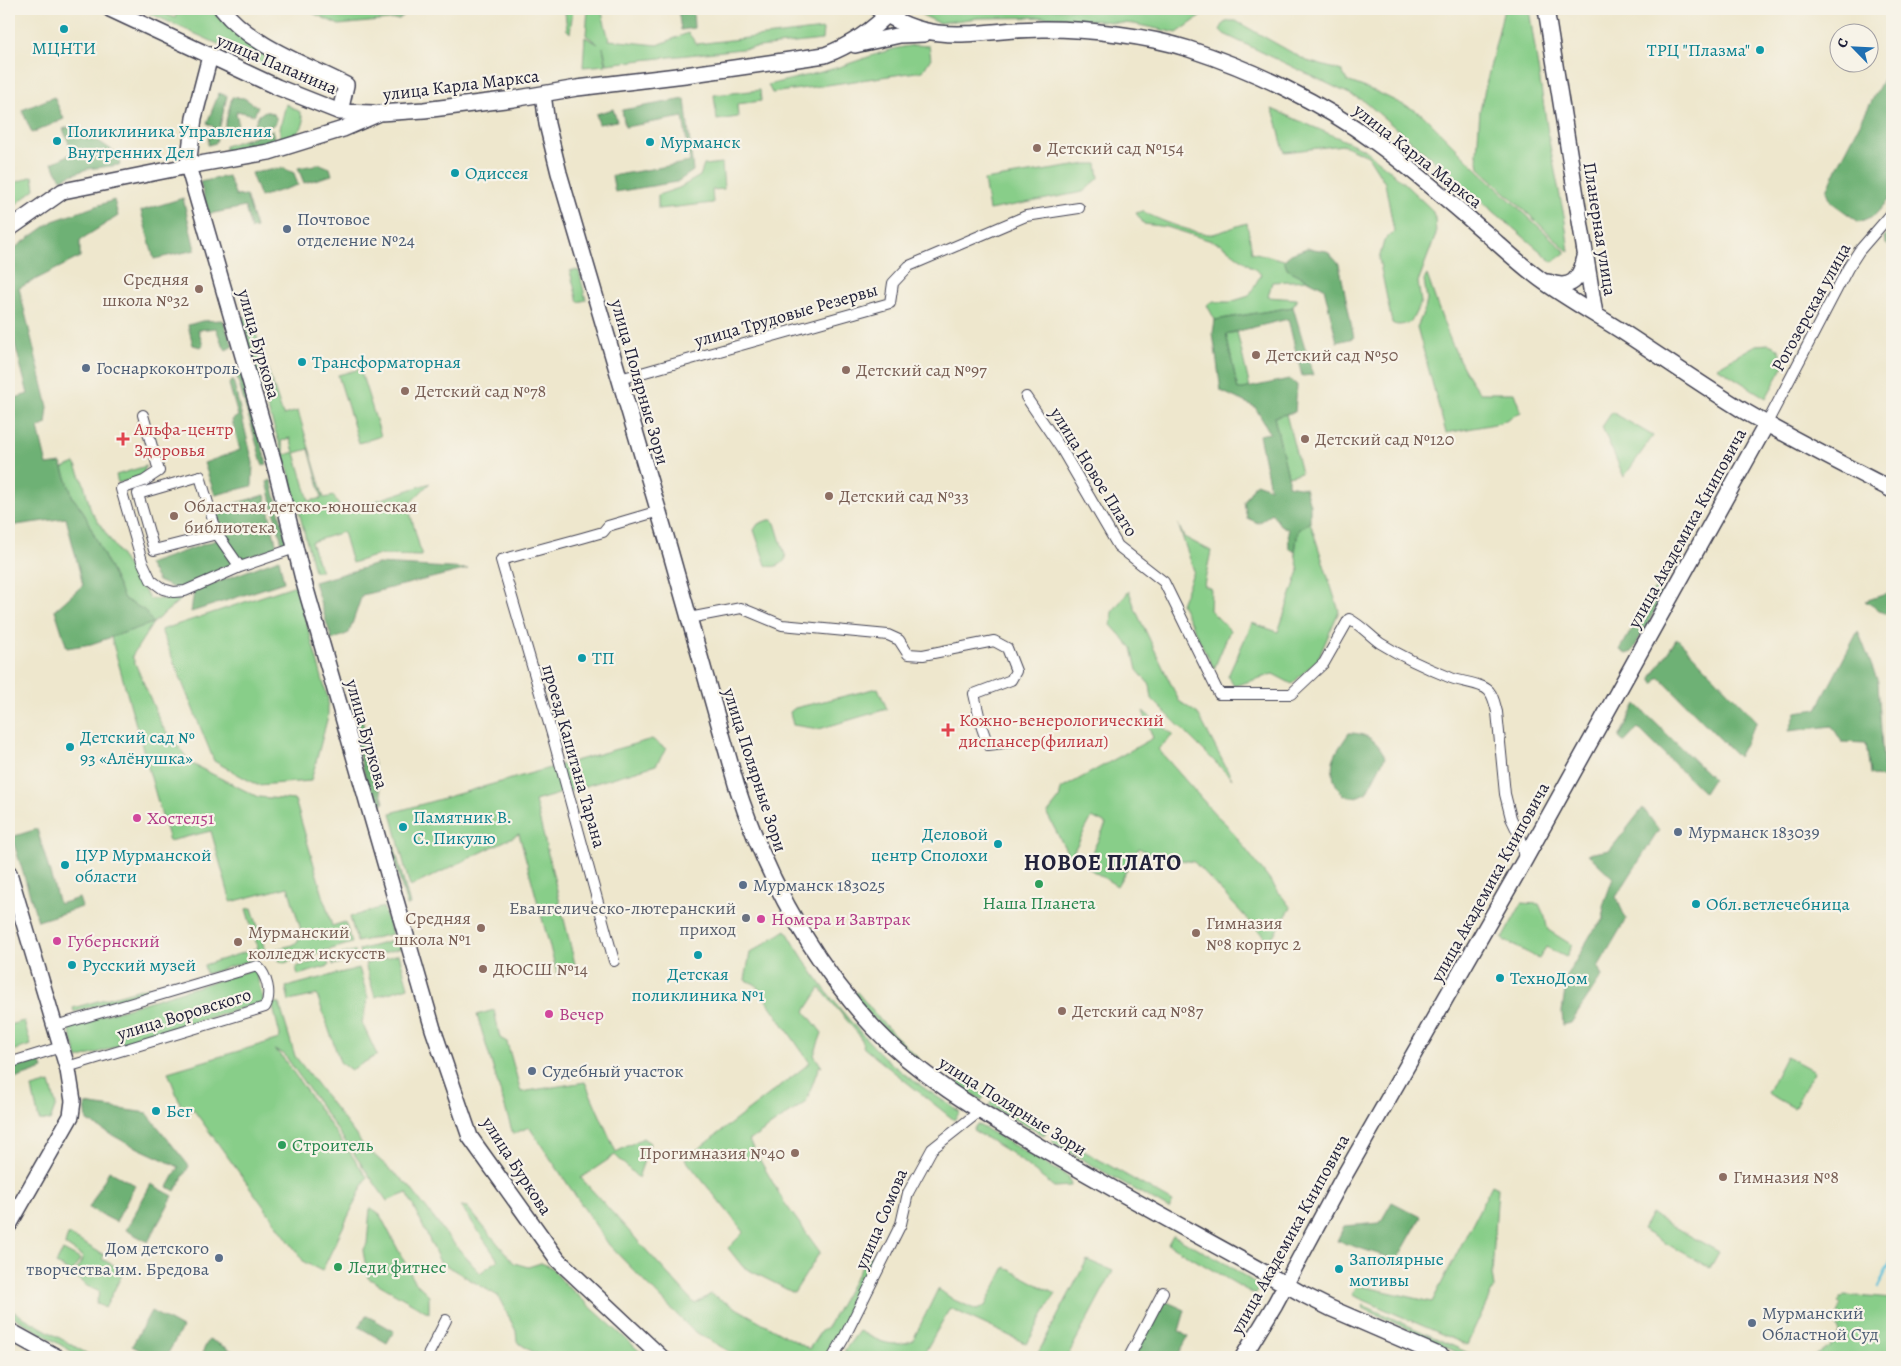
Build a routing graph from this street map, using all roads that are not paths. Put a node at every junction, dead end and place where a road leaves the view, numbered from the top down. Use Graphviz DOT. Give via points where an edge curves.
graph roads {
  1 [pos="110,9"];
  2 [pos="222,9"];
  3 [pos="871,9"];
  4 [pos="905,9"];
  5 [pos="1546,9"];
  6 [pos="886,11"];
  7 [pos="919,30"];
  8 [pos="935,33"];
  9 [pos="844,48"];
  10 [pos="210,56"];
  11 [pos="543,94"];
  12 [pos="340,112"];
  13 [pos="380,113"];
  14 [pos="188,166"];
  15 [pos="1078,208"];
  16 [pos="1892,213"];
  17 [pos="9,228"];
  18 [pos="1586,262"];
  19 [pos="1541,280"];
  20 [pos="1561,293"];
  21 [pos="1595,314"];
  22 [pos="620,379"];
  23 [pos="1026,397"];
  24 [pos="143,415"];
  25 [pos="1766,423"];
  26 [pos="1892,490"];
  27 [pos="658,511"];
  28 [pos="217,534"];
  29 [pos="295,548"];
  30 [pos="240,567"];
  31 [pos="689,618"];
  32 [pos="1011,742"];
  33 [pos="1524,861"];
  34 [pos="9,873"];
  35 [pos="614,961"];
  36 [pos="55,1026"];
  37 [pos="61,1046"];
  38 [pos="9,1063"];
  39 [pos="68,1067"];
  40 [pos="980,1111"];
  41 [pos="9,1225"];
  42 [pos="1286,1284"];
  43 [pos="1163,1292"];
  44 [pos="446,1320"];
  45 [pos="9,1331"];
  46 [pos="56,1357"];
  47 [pos="427,1357"];
  48 [pos="661,1357"];
  49 [pos="833,1357"];
  50 [pos="1129,1357"];
  51 [pos="1242,1357"];
  52 [pos="1443,1357"];
  1 -- 10 [label="main road, улица Папанина"];
  2 -- 12 [label="main road" via="261,42 346,85"];
  3 -- 9 [label="main road" via="866,24"];
  4 -- 7 [label="main road" via="908,19"];
  5 -- 18 [label="main road, Планерная улица"];
  6 -- 7 [label="main road"];
  6 -- 9 [label="main road, улица Карла Маркса" via="869,32"];
  7 -- 8 [label="main road"];
  8 -- 9 [label="main road" via="900,36"];
  8 -- 19 [label="main road, улица Карла Маркса" via="958,35 1046,29 1092,32 1187,48 1234,66 1295,94 1359,130"];
  9 -- 11 [label="main road, улица Карла Маркса" via="825,55"];
  10 -- 12 [label="main road, улица Папанина"];
  10 -- 14 [label="main road, улица Буркова" via="194,118"];
  11 -- 13 [label="main road, улица Карла Маркса"];
  11 -- 22 [label="main road, улица Полярные Зори" via="559,173"];
  12 -- 13 [label="main road, улица Папанина"];
  13 -- 14 [label="main road, улица Карла Маркса" via="343,129 269,152"];
  14 -- 17 [label="main road, улица Карла Маркса" via="63,191"];
  14 -- 29 [label="main road, улица Буркова" via="276,470"];
  15 -- 22 [label="street, улица Трудовые Резервы" via="1026,216 910,266 893,283 890,304"];
  16 -- 25 [label="street, Рогозерская улица" via="1848,268"];
  18 -- 19 [label="main road" via="1573,282 1561,286"];
  18 -- 20 [label="main road" via="1586,279 1578,290"];
  18 -- 21 [label="main road, Планерная улица"];
  19 -- 20 [label="main road, улица Карла Маркса"];
  20 -- 21 [label="main road, улица Карла Маркса"];
  21 -- 25 [label="main road, Планерная улица"];
  22 -- 27 [label="main road, улица Полярные Зори"];
  23 -- 33 [label="street, улица Новое Плато" via="1062,450 1118,546 1164,582 1219,694 1292,694 1324,663 1349,619 1394,651 1450,678 1488,690 1497,712 1505,794 1521,839"];
  24 -- 30 [label="street" via="159,471 120,490 151,580 174,592"];
  25 -- 26 [label="main road, Планерная улица"];
  25 -- 33 [label="main road, улица Академика Книповича"];
  27 -- 31 [label="main road, улица Полярные Зори"];
  27 -- 35 [label="street, проезд Капитана Тарана" via="608,526 603,532 501,560"];
  28 -- 28 [label="street" via="200,476 138,494 154,550"];
  28 -- 30 [label="street"];
  29 -- 30 [label="street"];
  29 -- 48 [label="main road, улица Буркова" via="433,1029 470,1136 558,1260"];
  31 -- 32 [label="street" via="741,608 782,625 888,635 899,640 908,654 923,655 994,641 1008,648 1016,671 1011,680 974,694 988,746"];
  31 -- 40 [label="main road, улица Полярные Зори" via="749,825 772,879 814,951 874,1028 936,1081"];
  33 -- 42 [label="main road, улица Академика Книповича"];
  34 -- 36 [label="main road"];
  36 -- 37 [label="main road"];
  36 -- 39 [label="street, улица Воровского" via="257,966 263,971 270,996 265,1006"];
  37 -- 38 [label="street"];
  37 -- 39 [label="main road"];
  39 -- 41 [label="main road" via="73,1101 71,1116"];
  40 -- 42 [label="main road, улица Полярные Зори"];
  40 -- 49 [label="street, улица Сомова" via="932,1149 908,1193 901,1224"];
  42 -- 51 [label="main road, улица Академика Книповича"];
  42 -- 52 [label="main road, улица Полярные Зори" via="1330,1308"];
  43 -- 50 [label="street"];
  44 -- 47 [label="street"];
  45 -- 46 [label="main road"];
}
